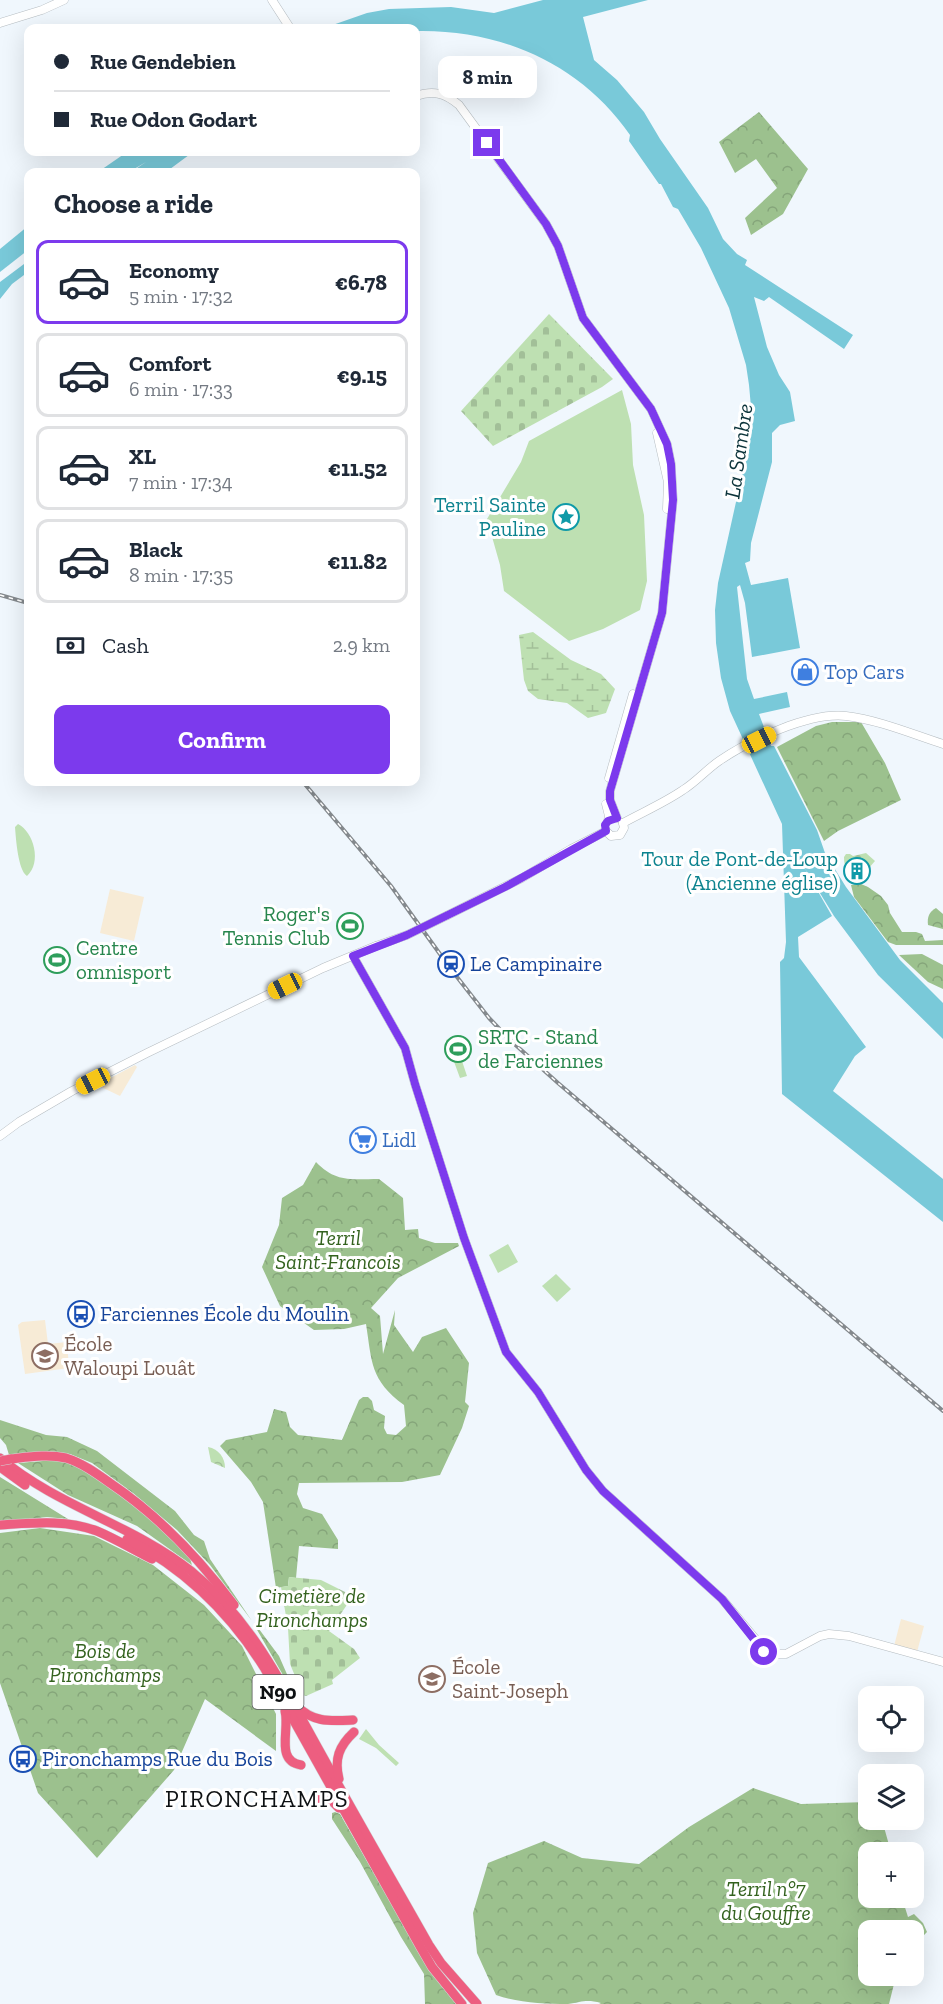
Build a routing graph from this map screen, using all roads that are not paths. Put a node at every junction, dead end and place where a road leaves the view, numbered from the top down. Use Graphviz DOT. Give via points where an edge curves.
graph roads {
  1 [pos="55,0"];
  2 [pos="64,0"];
  3 [pos="272,0"];
  4 [pos="0,18"];
  5 [pos="0,23"];
  6 [pos="287,24"];
  7 [pos="420,95"];
  8 [pos="420,99"];
  9 [pos="943,744"];
  10 [pos="620,820"];
  11 [pos="608,821"];
  12 [pos="606,831"];
  13 [pos="353,956"];
  14 [pos="0,1136"];
  15 [pos="3,1462"];
  16 [pos="0,1526"];
  17 [pos="180,1573"];
  18 [pos="250,1633"];
  19 [pos="263,1651"];
  20 [pos="943,1662"];
  21 [pos="265,1669"];
  22 [pos="353,1720"];
  23 [pos="354,1732"];
  24 [pos="302,1765"];
  25 [pos="318,1799"];
  26 [pos="358,1819"];
  27 [pos="362,1843"];
  28 [pos="462,2004"];
  29 [pos="477,2004"];
  1 -- 4 [label="main road"];
  2 -- 5 [label="main road"];
  3 -- 6 [label="main road"];
  7 -- 10 [label="main road" via="450,97 459,105 522,190 558,246 583,318 651,409 667,444 673,500 662,613 610,791"];
  8 -- 11 [label="main road" via="434,96 455,107 543,226 579,320 637,395 659,437 668,482 658,604 606,789"];
  9 -- 10 [label="main road" via="866,719 827,716 805,720 740,749 718,761 682,791"];
  10 -- 11 [label="main road"];
  10 -- 12 [label="main road" via="620,835 611,836"];
  11 -- 12 [label="main road"];
  12 -- 13 [label="main road, bridge" via="448,915"];
  13 -- 14 [label="main road" via="72,1091"];
  13 -- 20 [label="main road" via="405,1048 464,1238 506,1352 538,1392 603,1491 712,1589 768,1654 786,1654 828,1634 849,1636"];
  15 -- 17 [label="highway, N90" via="34,1491 143,1547"];
  15 -- 18 [label="highway, N90" via="36,1486 160,1549 218,1596"];
  15 -- 18 [label="highway" via="39,1456 66,1458 123,1491 190,1551 231,1601"];
  16 -- 17 [label="highway" via="71,1524 97,1531"];
  17 -- 21 [label="highway, N90" via="215,1602"];
  18 -- 19 [label="highway, N90"];
  19 -- 22 [label="highway" via="304,1713 324,1721"];
  19 -- 26 [label="highway, N90"];
  21 -- 24 [label="highway" via="286,1713 285,1754"];
  21 -- 27 [label="highway, N90"];
  23 -- 26 [label="highway" via="341,1747 336,1767"];
  25 -- 27 [label="highway" via="337,1805"];
  26 -- 29 [label="highway, N90" via="429,1945"];
  27 -- 28 [label="highway, N90" via="432,1967"];
}
